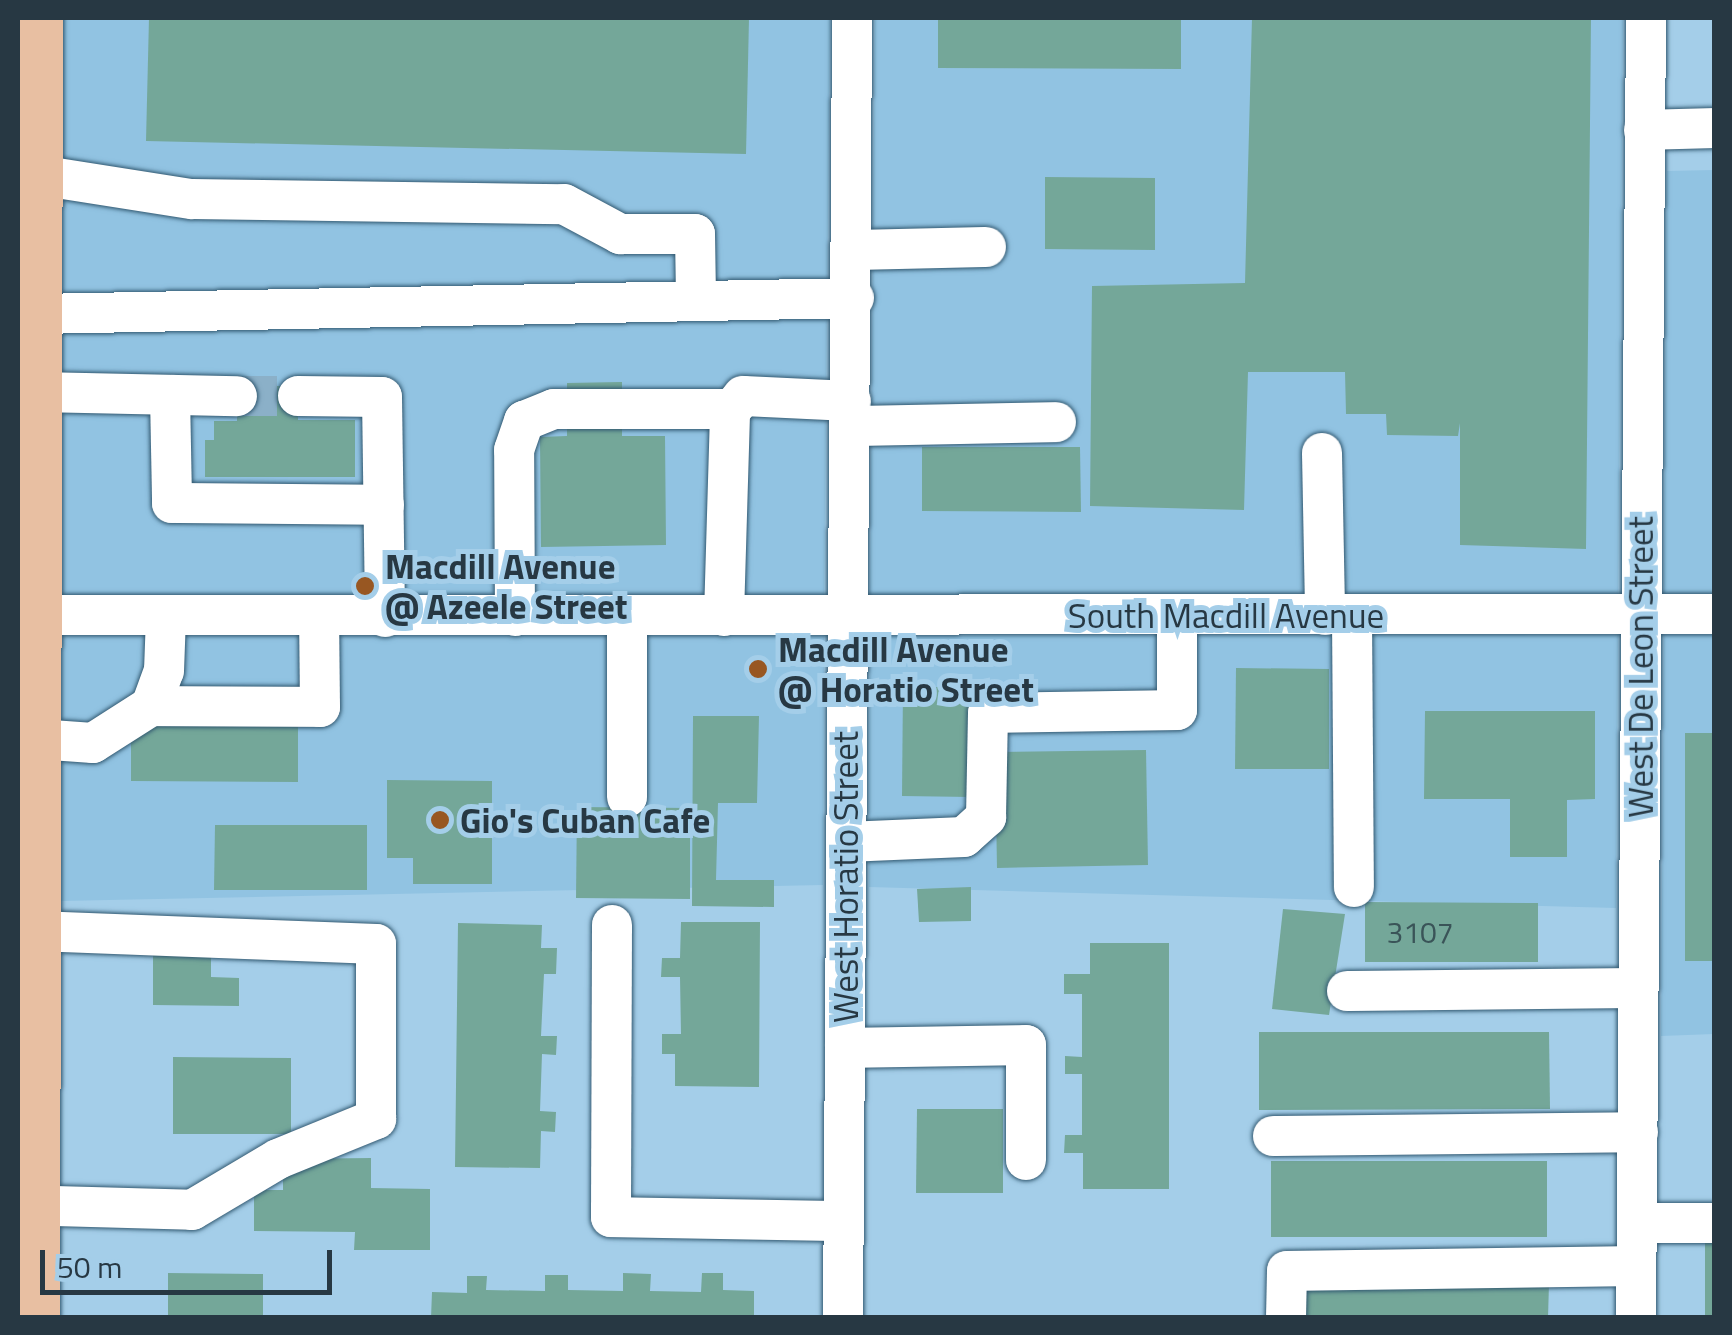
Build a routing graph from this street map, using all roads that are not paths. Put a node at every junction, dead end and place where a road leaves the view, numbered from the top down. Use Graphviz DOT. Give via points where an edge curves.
graph roads {
  1 [pos="38,18"];
  2 [pos="852,18"];
  3 [pos="1646,18"];
  4 [pos="1714,128"];
  5 [pos="1644,130"];
  6 [pos="38,175"];
  7 [pos="28,227"];
  8 [pos="986,248"];
  9 [pos="854,250"];
  10 [pos="854,298"];
  11 [pos="696,301"];
  12 [pos="38,314"];
  13 [pos="38,392"];
  14 [pos="170,395"];
  15 [pos="237,396"];
  16 [pos="298,396"];
  17 [pos="732,409"];
  18 [pos="851,413"];
  19 [pos="1056,422"];
  20 [pos="1322,453"];
  21 [pos="384,505"];
  22 [pos="1714,614"];
  23 [pos="1177,615"];
  24 [pos="1339,615"];
  25 [pos="1641,615"];
  26 [pos="28,616"];
  27 [pos="166,616"];
  28 [pos="515,616"];
  29 [pos="628,616"];
  30 [pos="724,616"];
  31 [pos="847,616"];
  32 [pos="318,617"];
  33 [pos="385,617"];
  34 [pos="152,706"];
  35 [pos="37,740"];
  36 [pos="627,797"];
  37 [pos="846,842"];
  38 [pos="1354,886"];
  39 [pos="612,925"];
  40 [pos="36,931"];
  41 [pos="1638,988"];
  42 [pos="1347,990"];
  43 [pos="844,1048"];
  44 [pos="1638,1132"];
  45 [pos="1273,1136"];
  46 [pos="1026,1160"];
  47 [pos="27,1205"];
  48 [pos="843,1221"];
  49 [pos="1637,1223"];
  50 [pos="1714,1223"];
  51 [pos="1636,1266"];
  52 [pos="35,1318"];
  53 [pos="843,1318"];
  54 [pos="1286,1318"];
  55 [pos="1636,1318"];
  1 -- 6 [label="main road"];
  2 -- 9 [label="street, West Horatio Street"];
  3 -- 5 [label="street, West De Leon Street"];
  4 -- 5 [label="street"];
  5 -- 25 [label="street, West De Leon Street"];
  6 -- 7 [label="main road"];
  6 -- 11 [label="street" via="192,199 564,204 620,234 695,234"];
  7 -- 12 [label="main road"];
  8 -- 9 [label="street"];
  9 -- 10 [label="street, West Horatio Street"];
  10 -- 11 [label="street"];
  10 -- 18 [label="street, West Horatio Street"];
  11 -- 12 [label="street"];
  12 -- 13 [label="main road"];
  13 -- 14 [label="street"];
  13 -- 26 [label="main road"];
  14 -- 15 [label="street"];
  14 -- 21 [label="street" via="172,503"];
  16 -- 21 [label="street" via="382,397"];
  17 -- 18 [label="street" via="743,396"];
  17 -- 28 [label="street" via="554,409 524,421 514,505"];
  17 -- 30 [label="street" via="724,440"];
  18 -- 19 [label="street"];
  18 -- 31 [label="street, West Horatio Street"];
  20 -- 24 [label="street"];
  21 -- 33 [label="street"];
  22 -- 25 [label="street, South Macdill Avenue"];
  23 -- 24 [label="street, South Macdill Avenue"];
  23 -- 31 [label="street, South Macdill Avenue"];
  23 -- 37 [label="street" via="1177,710 988,713 986,817 964,837"];
  24 -- 25 [label="street, South Macdill Avenue"];
  24 -- 38 [label="street"];
  25 -- 41 [label="street, West De Leon Street"];
  26 -- 27 [label="street, South Macdill Avenue"];
  26 -- 35 [label="main road"];
  27 -- 32 [label="street, South Macdill Avenue"];
  27 -- 34 [label="street" via="164,671"];
  28 -- 29 [label="street, South Macdill Avenue"];
  28 -- 33 [label="street, South Macdill Avenue"];
  29 -- 30 [label="street, South Macdill Avenue"];
  29 -- 36 [label="street"];
  30 -- 31 [label="street, South Macdill Avenue"];
  31 -- 37 [label="street, West Horatio Street"];
  32 -- 33 [label="street, South Macdill Avenue"];
  32 -- 34 [label="street" via="320,707"];
  34 -- 35 [label="street" via="93,743"];
  35 -- 40 [label="main road"];
  37 -- 43 [label="street, West Horatio Street"];
  39 -- 48 [label="street" via="611,1218"];
  40 -- 47 [label="main road"];
  40 -- 47 [label="street" via="376,944 376,1119 278,1159 192,1210"];
  41 -- 42 [label="street"];
  41 -- 44 [label="street, West De Leon Street"];
  43 -- 46 [label="street" via="1026,1045"];
  43 -- 48 [label="street, West Horatio Street"];
  44 -- 45 [label="street"];
  44 -- 49 [label="street, West De Leon Street"];
  47 -- 52 [label="main road"];
  48 -- 53 [label="street, West Horatio Street"];
  49 -- 50 [label="street"];
  49 -- 51 [label="street, West De Leon Street"];
  51 -- 54 [label="street" via="1287,1270"];
  51 -- 55 [label="street, West De Leon Street"];
}
